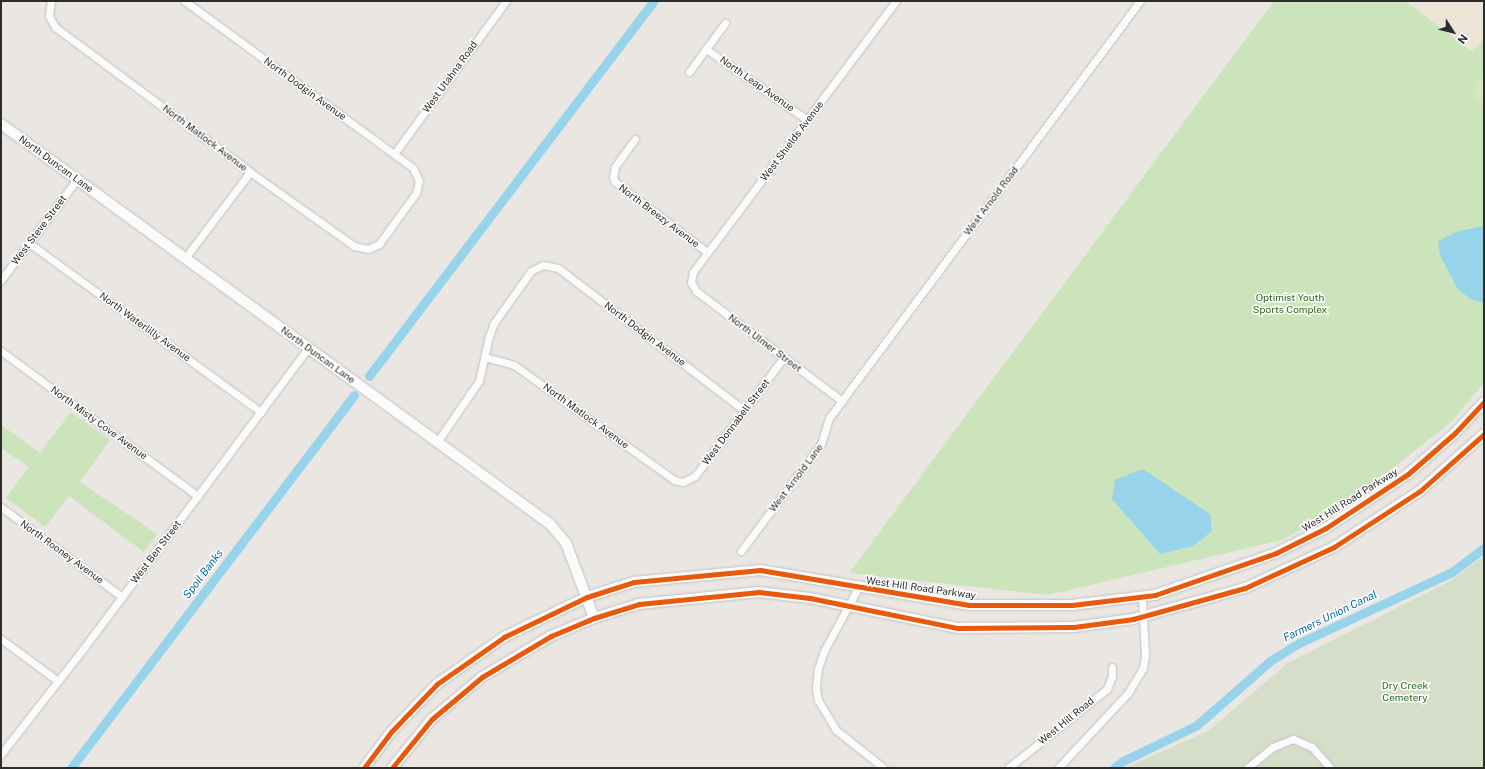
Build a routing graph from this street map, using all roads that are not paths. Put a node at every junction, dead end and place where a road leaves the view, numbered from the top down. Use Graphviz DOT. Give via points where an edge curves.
graph roads {
  1 [pos="50,1"];
  2 [pos="186,1"];
  3 [pos="506,1"];
  4 [pos="896,1"];
  5 [pos="1140,1"];
  6 [pos="725,23"];
  7 [pos="706,49"];
  8 [pos="689,72"];
  9 [pos="807,120"];
  10 [pos="1,124"];
  11 [pos="635,139"];
  12 [pos="394,154"];
  13 [pos="250,172"];
  14 [pos="77,179"];
  15 [pos="29,243"];
  16 [pos="368,249"];
  17 [pos="708,252"];
  18 [pos="185,258"];
  19 [pos="1,280"];
  20 [pos="691,282"];
  21 [pos="308,348"];
  22 [pos="1,351"];
  23 [pos="485,357"];
  24 [pos="784,357"];
  25 [pos="842,401"];
  26 [pos="1484,402"];
  27 [pos="744,410"];
  28 [pos="261,412"];
  29 [pos="1484,434"];
  30 [pos="437,442"];
  31 [pos="684,482"];
  32 [pos="198,496"];
  33 [pos="1,507"];
  34 [pos="741,551"];
  35 [pos="858,588"];
  36 [pos="1142,596"];
  37 [pos="122,597"];
  38 [pos="587,597"];
  39 [pos="846,607"];
  40 [pos="1143,617"];
  41 [pos="594,618"];
  42 [pos="1,639"];
  43 [pos="1112,667"];
  44 [pos="58,681"];
  45 [pos="1,754"];
  46 [pos="364,768"];
  47 [pos="392,768"];
  48 [pos="884,768"];
  49 [pos="1008,768"];
  50 [pos="1058,768"];
  51 [pos="1247,768"];
  52 [pos="1330,768"];
  1 -- 13 [label="street, North Matlock Avenue" via="49,16 55,27"];
  2 -- 12 [label="street, North Dodgin Avenue"];
  3 -- 12 [label="street, West Utahna Road"];
  4 -- 9 [label="street, West Shields Avenue"];
  5 -- 25 [label="street, West Arnold Road"];
  6 -- 7 [label="street"];
  7 -- 8 [label="street"];
  7 -- 9 [label="street, North Leap Avenue"];
  9 -- 17 [label="street, West Shields Avenue"];
  10 -- 14 [label="street, North Duncan Lane"];
  11 -- 17 [label="street, North Breezy Avenue" via="615,167 613,177 619,186"];
  12 -- 16 [label="street, North Dodgin Avenue" via="413,168 419,181 416,193 379,244"];
  13 -- 16 [label="street, North Matlock Avenue" via="354,246"];
  13 -- 18 [label="street"];
  14 -- 15 [label="street, West Steve Street"];
  14 -- 18 [label="street, North Duncan Lane"];
  15 -- 19 [label="street, West Steve Street"];
  15 -- 28 [label="street, North Waterlilly Avenue"];
  17 -- 20 [label="street, West Shields Avenue" via="693,272"];
  18 -- 21 [label="street, North Duncan Lane"];
  20 -- 24 [label="street, North Ulmer Street" via="696,292"];
  21 -- 28 [label="street, West Ben Street"];
  21 -- 30 [label="street, North Duncan Lane"];
  22 -- 32 [label="street, North Misty Cove Avenue"];
  23 -- 27 [label="street, North Dodgin Avenue" via="489,336 500,313 532,271 543,265 558,268"];
  23 -- 30 [label="street" via="473,393"];
  23 -- 31 [label="street, North Matlock Avenue" via="514,364 674,480"];
  24 -- 25 [label="street, North Ulmer Street"];
  24 -- 27 [label="street, West Donnabell Street"];
  25 -- 34 [label="street, West Arnold Lane" via="829,418 821,444"];
  26 -- 36 [label="street, West Hill Road Parkway" via="1455,433 1408,474 1326,528 1276,553 1155,595"];
  27 -- 31 [label="street, West Donnabell Street" via="695,476"];
  28 -- 32 [label="street, West Ben Street"];
  29 -- 40 [label="street" via="1420,491 1334,547 1244,588"];
  30 -- 38 [label="street, North Duncan Lane" via="550,524 566,543"];
  32 -- 37 [label="street, West Ben Street"];
  33 -- 37 [label="street, North Rooney Avenue"];
  35 -- 36 [label="street, West Hill Road Parkway" via="969,605 1072,605"];
  35 -- 38 [label="street, West Hill Road Parkway" via="814,577 760,570 634,582"];
  35 -- 39 [label="street"];
  36 -- 40 [label="street"];
  37 -- 44 [label="street, West Ben Street"];
  38 -- 41 [label="street, North Duncan Lane"];
  38 -- 46 [label="street, West Hill Road Parkway" via="504,637 437,684 396,726"];
  39 -- 40 [label="street" via="958,628 1074,628"];
  39 -- 41 [label="street" via="810,598 759,592 639,604"];
  39 -- 48 [label="street" via="818,668 818,700 836,730"];
  40 -- 50 [label="street" via="1145,655 1136,681"];
  41 -- 47 [label="street" via="551,636 482,677 432,719"];
  42 -- 44 [label="street"];
  43 -- 49 [label="street, West Hill Road" via="1107,689"];
  44 -- 45 [label="street, West Ben Street"];
  51 -- 52 [label="street" via="1273,747 1293,739 1312,747"];
}
